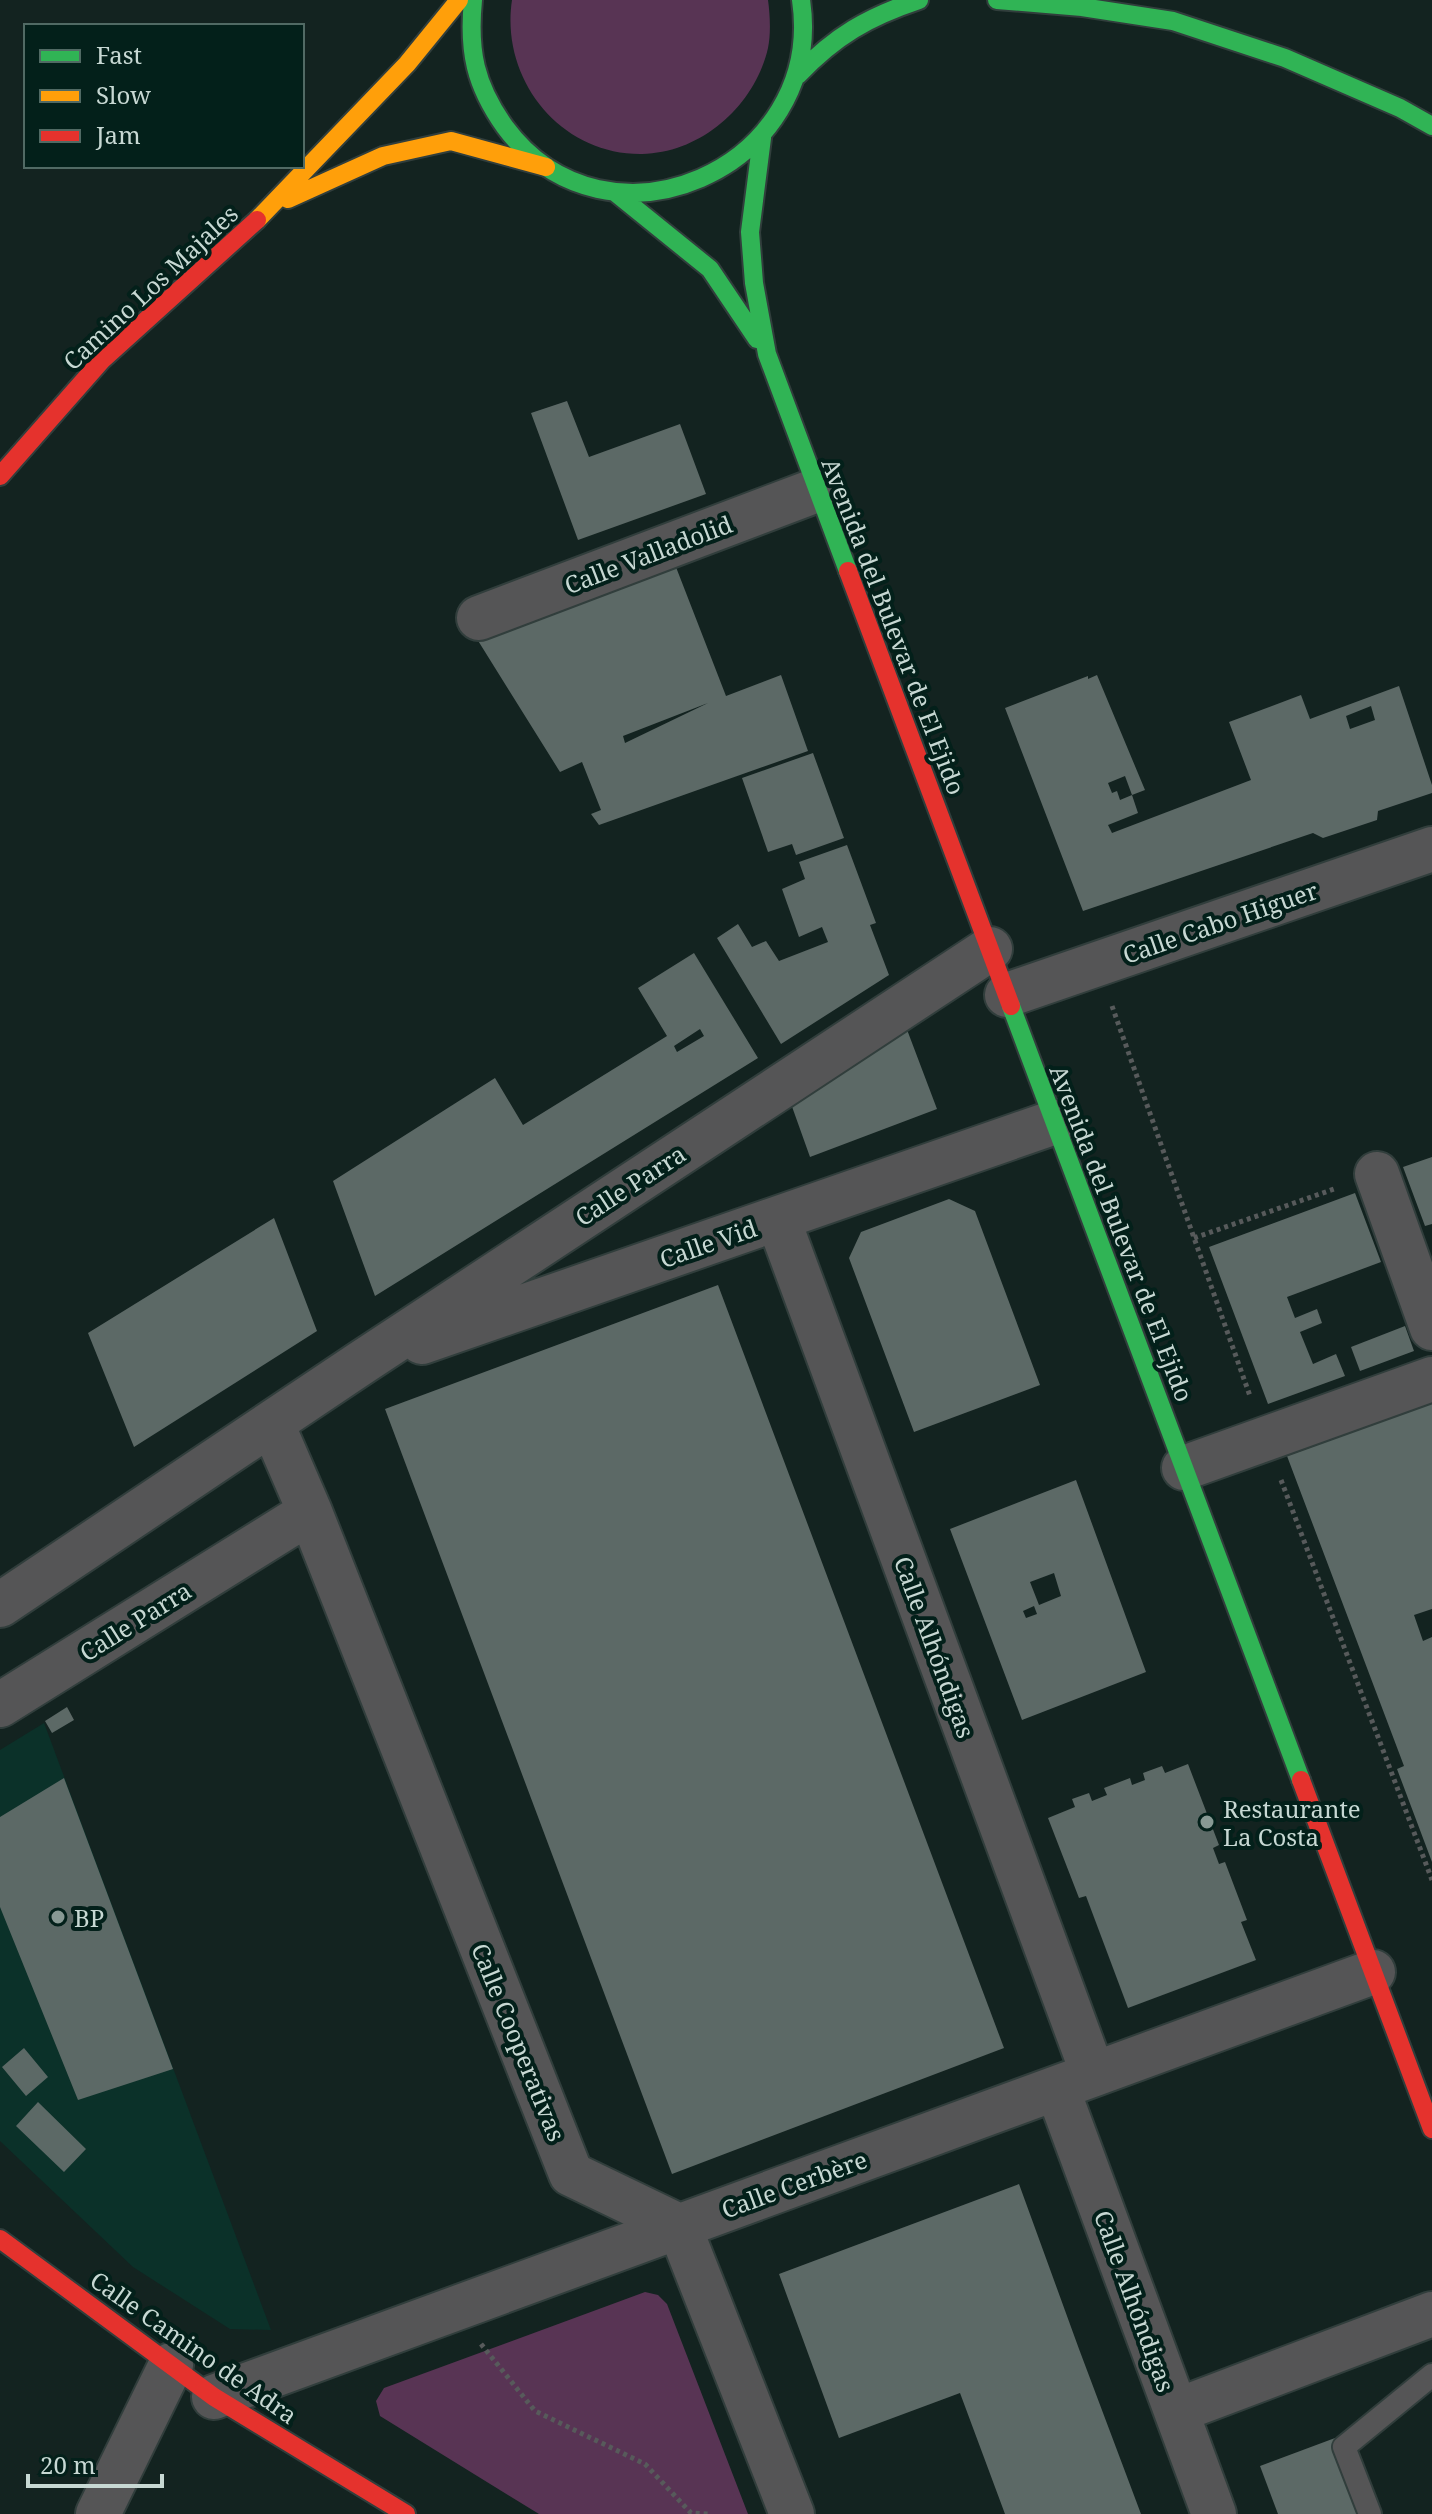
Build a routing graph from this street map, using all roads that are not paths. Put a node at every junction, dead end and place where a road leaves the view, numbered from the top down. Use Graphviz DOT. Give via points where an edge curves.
graph roads {
  1 [pos="459,0"];
  2 [pos="473,0"];
  3 [pos="801,0"];
  4 [pos="919,0"];
  5 [pos="997,0"];
  6 [pos="798,75"];
  7 [pos="1432,126"];
  8 [pos="762,138"];
  9 [pos="546,167"];
  10 [pos="616,193"];
  11 [pos="272,206"];
  12 [pos="767,354"];
  13 [pos="0,476"];
  14 [pos="817,490"];
  15 [pos="479,618"];
  16 [pos="1432,849"];
  17 [pos="990,949"];
  18 [pos="1007,995"];
  19 [pos="1055,1122"];
  20 [pos="1377,1174"];
  21 [pos="778,1219"];
  22 [pos="1432,1328"];
  23 [pos="361,1363"];
  24 [pos="1432,1379"];
  25 [pos="272,1424"];
  26 [pos="1184,1468"];
  27 [pos="310,1512"];
  28 [pos="0,1605"];
  29 [pos="0,1705"];
  30 [pos="1373,1972"];
  31 [pos="1075,2081"];
  32 [pos="1424,2083"];
  33 [pos="1432,2129"];
  34 [pos="679,2226"];
  35 [pos="0,2239"];
  36 [pos="1432,2314"];
  37 [pos="171,2365"];
  38 [pos="1432,2375"];
  39 [pos="214,2397"];
  40 [pos="1176,2411"];
  41 [pos="98,2514"];
  42 [pos="406,2514"];
  43 [pos="792,2514"];
  44 [pos="1214,2514"];
  45 [pos="1370,2514"];
  1 -- 11 [label="main road" via="407,64"];
  2 -- 9 [label="main road" via="469,33 480,85 506,131"];
  3 -- 6 [label="main road" via="805,22"];
  4 -- 6 [label="main road" via="850,27"];
  5 -- 7 [label="main road" via="1173,21 1285,58"];
  6 -- 8 [label="main road"];
  8 -- 10 [label="main road" via="720,172 669,191"];
  8 -- 12 [label="main road" via="750,232"];
  9 -- 10 [label="main road" via="579,184"];
  9 -- 11 [label="main road" via="451,141 383,156"];
  10 -- 12 [label="main road" via="710,269"];
  11 -- 13 [label="main road, Camino Los Majales" via="102,360"];
  12 -- 14 [label="main road, Avenida del Bulevar de El Ejido"];
  14 -- 15 [label="street, Calle Valladolid"];
  14 -- 17 [label="main road, Avenida del Bulevar de El Ejido"];
  16 -- 18 [label="street, Calle Cabo Higuer"];
  17 -- 18 [label="main road, Avenida del Bulevar de El Ejido"];
  17 -- 23 [label="street, Calle Parra"];
  18 -- 19 [label="main road, Avenida del Bulevar de El Ejido"];
  19 -- 21 [label="street, Calle Vid"];
  19 -- 26 [label="main road, Avenida del Bulevar de El Ejido"];
  20 -- 22 [label="street"];
  21 -- 23 [label="street, Calle Vid"];
  21 -- 31 [label="street, Calle Alhóndigas"];
  23 -- 25 [label="street, Calle Parra"];
  24 -- 26 [label="street"];
  25 -- 27 [label="street"];
  25 -- 28 [label="street, Calle Parra"];
  26 -- 30 [label="main road, Avenida del Bulevar de El Ejido"];
  27 -- 29 [label="street, Calle Parra"];
  27 -- 34 [label="street, Calle Cooperativas" via="571,2174"];
  30 -- 31 [label="street, Calle Cerbère"];
  30 -- 32 [label="main road, Avenida del Bulevar de El Ejido"];
  31 -- 34 [label="street, Calle Cerbère"];
  31 -- 40 [label="street, Calle Alhóndigas"];
  32 -- 33 [label="main road, Avenida del Bulevar de El Ejido"];
  34 -- 39 [label="street, Calle Cerbère"];
  34 -- 43 [label="street"];
  35 -- 37 [label="main road, Calle Camino de Adra"];
  36 -- 40 [label="street"];
  37 -- 39 [label="main road, Calle Camino de Adra"];
  37 -- 41 [label="street"];
  38 -- 45 [label="lane" via="1344,2447"];
  39 -- 42 [label="main road, Calle Camino de Adra"];
  40 -- 44 [label="street, Calle Alhóndigas"];
}
